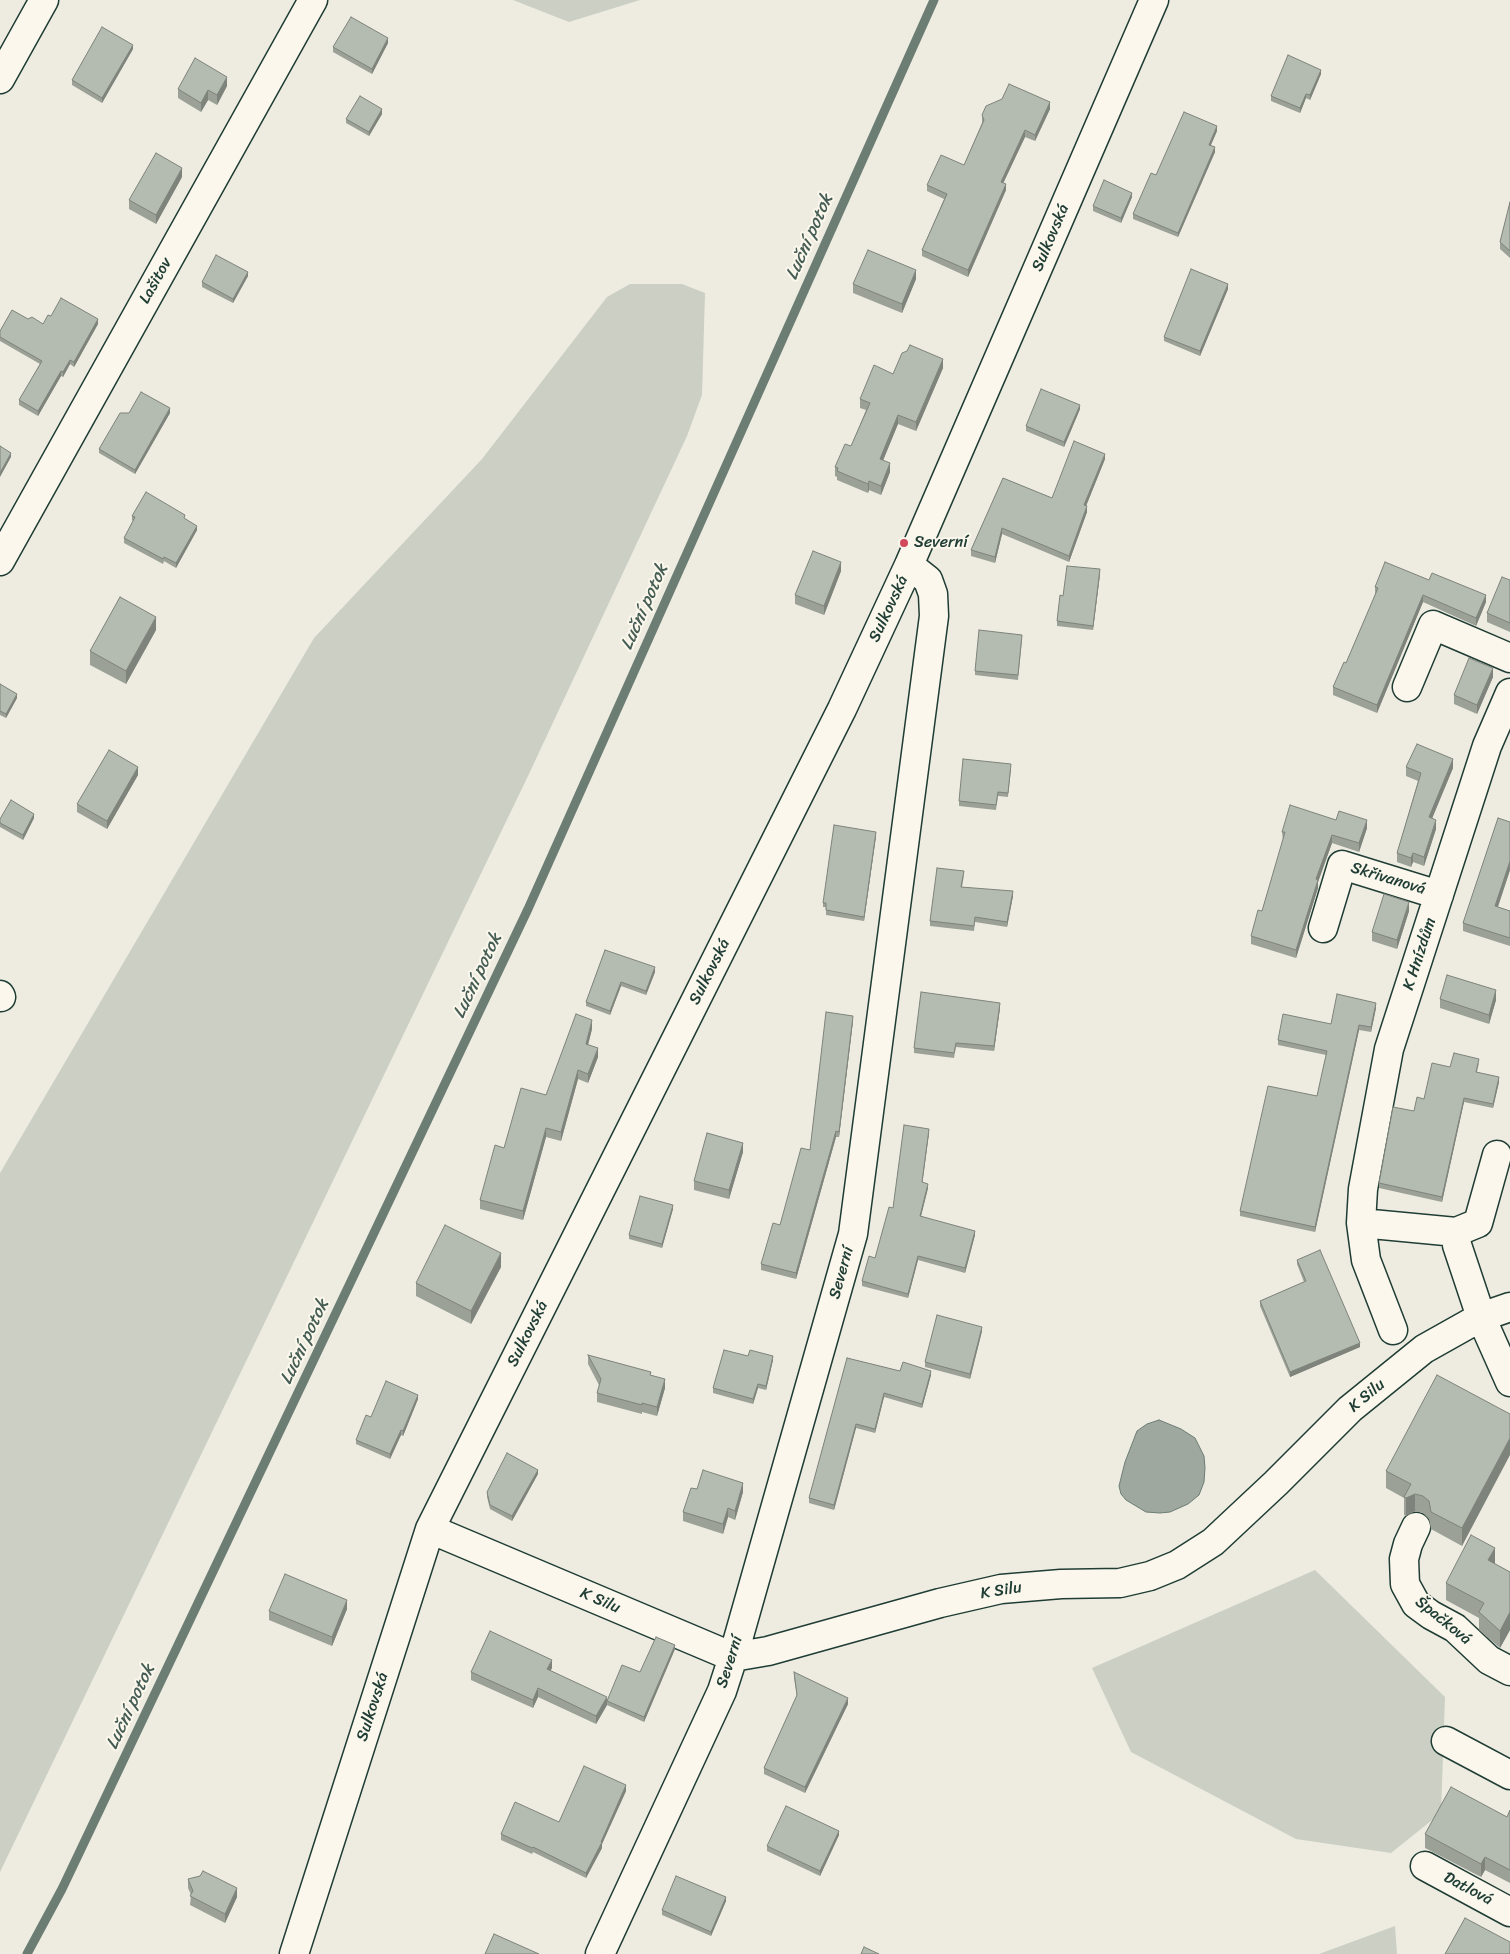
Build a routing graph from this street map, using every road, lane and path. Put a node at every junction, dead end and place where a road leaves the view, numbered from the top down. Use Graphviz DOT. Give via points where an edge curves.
graph roads {
  1 [pos="44,0"];
  2 [pos="313,0"];
  3 [pos="1154,0"];
  4 [pos="0,79"];
  5 [pos="0,561"];
  6 [pos="909,565"];
  7 [pos="1510,658"];
  8 [pos="1407,687"];
  9 [pos="1510,693"];
  10 [pos="1439,895"];
  11 [pos="1323,928"];
  12 [pos="1497,1155"];
  13 [pos="1361,1223"];
  14 [pos="1456,1232"];
  15 [pos="1510,1307"];
  16 [pos="1481,1317"];
  17 [pos="1393,1330"];
  18 [pos="1510,1382"];
  19 [pos="1416,1527"];
  20 [pos="430,1529"];
  21 [pos="733,1657"];
  22 [pos="1510,1671"];
  23 [pos="1446,1741"];
  24 [pos="1510,1775"];
  25 [pos="1426,1866"];
  26 [pos="1510,1912"];
  27 [pos="294,1954"];
  28 [pos="600,1954"];
  1 -- 4 [label="street"];
  2 -- 5 [label="street, Lašitov"];
  3 -- 6 [label="street, Sulkovská"];
  6 -- 20 [label="street, Sulkovská" via="842,710"];
  6 -- 21 [label="street, Severní" via="928,580 933,594 934,616 853,1234"];
  7 -- 8 [label="street" via="1433,625"];
  9 -- 10 [label="street, K Hnízdům" via="1487,746"];
  10 -- 11 [label="street, Skřivanová" via="1342,865"];
  10 -- 13 [label="street, K Hnízdům" via="1389,1049 1363,1189"];
  12 -- 14 [label="street" via="1478,1223"];
  13 -- 14 [label="street"];
  13 -- 17 [label="street, K Hnízdům" via="1366,1260"];
  14 -- 16 [label="street" via="1457,1245"];
  15 -- 16 [label="street, K Silu"];
  16 -- 18 [label="street"];
  16 -- 21 [label="street, K Silu" via="1424,1349 1358,1403 1241,1517 1213,1542 1178,1565 1120,1583 1001,1589 768,1651"];
  19 -- 22 [label="street, Špačková" via="1404,1559 1405,1584 1416,1604 1456,1628 1488,1660"];
  20 -- 21 [label="street, K Silu"];
  20 -- 27 [label="street, Sulkovská"];
  21 -- 28 [label="street, Severní" via="722,1691"];
  23 -- 24 [label="street"];
  25 -- 26 [label="street, Datlová"];
}
